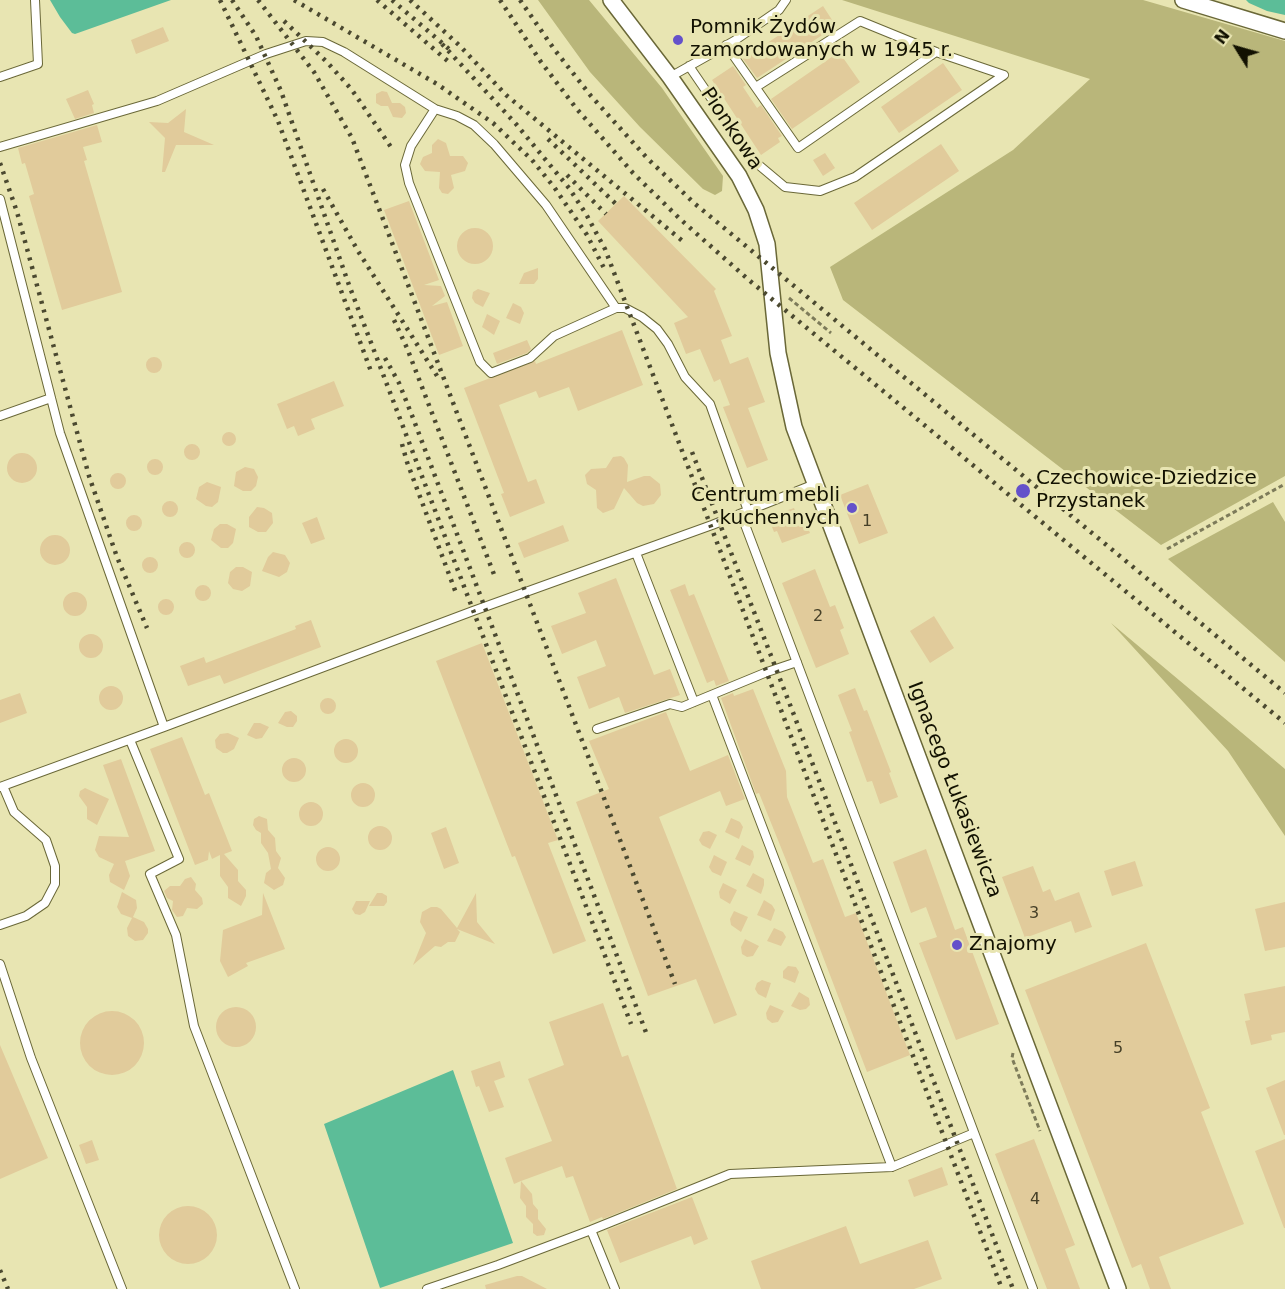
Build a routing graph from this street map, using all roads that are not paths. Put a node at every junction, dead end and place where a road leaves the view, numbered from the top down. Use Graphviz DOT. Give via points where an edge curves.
graph roads {
  1 [pos="35,0"];
  2 [pos="610,0"];
  3 [pos="786,0"];
  4 [pos="1183,0"];
  5 [pos="1285,31"];
  6 [pos="726,45"];
  7 [pos="936,52"];
  8 [pos="689,66"];
  9 [pos="0,77"];
  10 [pos="670,77"];
  11 [pos="756,87"];
  12 [pos="435,109"];
  13 [pos="0,147"];
  14 [pos="0,199"];
  15 [pos="774,300"];
  16 [pos="616,308"];
  17 [pos="51,398"];
  18 [pos="0,416"];
  19 [pos="814,484"];
  20 [pos="745,513"];
  21 [pos="636,553"];
  22 [pos="796,662"];
  23 [pos="712,695"];
  24 [pos="694,702"];
  25 [pos="164,728"];
  26 [pos="597,729"];
  27 [pos="130,740"];
  28 [pos="2,786"];
  29 [pos="0,925"];
  30 [pos="0,964"];
  31 [pos="974,1133"];
  32 [pos="892,1167"];
  33 [pos="591,1230"];
  34 [pos="122,1289"];
  35 [pos="295,1289"];
  36 [pos="428,1289"];
  37 [pos="615,1289"];
  38 [pos="1033,1289"];
  39 [pos="1118,1289"];
  1 -- 9 [label="lane" via="38,64"];
  2 -- 10 [label="street, Pionkowa"];
  3 -- 6 [label="lane" via="779,10"];
  4 -- 5 [label="street"];
  6 -- 8 [label="lane"];
  6 -- 11 [label="lane"];
  7 -- 8 [label="lane" via="1004,75 855,177 820,191 785,187 754,161"];
  7 -- 11 [label="lane" via="860,21"];
  7 -- 11 [label="lane" via="798,148"];
  8 -- 10 [label="lane"];
  10 -- 15 [label="street, Pionkowa" via="739,176 756,210 767,243"];
  12 -- 13 [label="lane" via="344,52 322,42 306,41 156,101"];
  12 -- 16 [label="lane" via="474,125 494,144 546,205"];
  12 -- 16 [label="lane" via="411,146 405,165 480,362 491,373 530,358 554,336"];
  14 -- 17 [label="lane"];
  15 -- 19 [label="street, Ignacego Łukasiewicza" via="778,353 792,417"];
  16 -- 20 [label="lane" via="625,308 657,329 685,377 710,404"];
  17 -- 18 [label="lane"];
  17 -- 25 [label="lane"];
  19 -- 20 [label="lane"];
  19 -- 39 [label="street, Ignacego Łukasiewicza"];
  20 -- 21 [label="lane"];
  20 -- 22 [label="lane"];
  21 -- 24 [label="lane"];
  21 -- 25 [label="lane"];
  22 -- 23 [label="lane"];
  22 -- 31 [label="lane"];
  23 -- 24 [label="lane"];
  23 -- 32 [label="lane"];
  24 -- 26 [label="lane" via="682,707 670,704"];
  25 -- 27 [label="lane"];
  27 -- 28 [label="lane"];
  27 -- 35 [label="lane" via="179,860 150,874 176,935 194,1026"];
  28 -- 29 [label="lane" via="14,812 46,840 55,866 55,884 45,903 26,916"];
  30 -- 34 [label="lane" via="31,1058"];
  31 -- 32 [label="lane"];
  31 -- 38 [label="lane"];
  32 -- 33 [label="lane" via="730,1174"];
  33 -- 36 [label="lane"];
  33 -- 37 [label="lane"];
}
